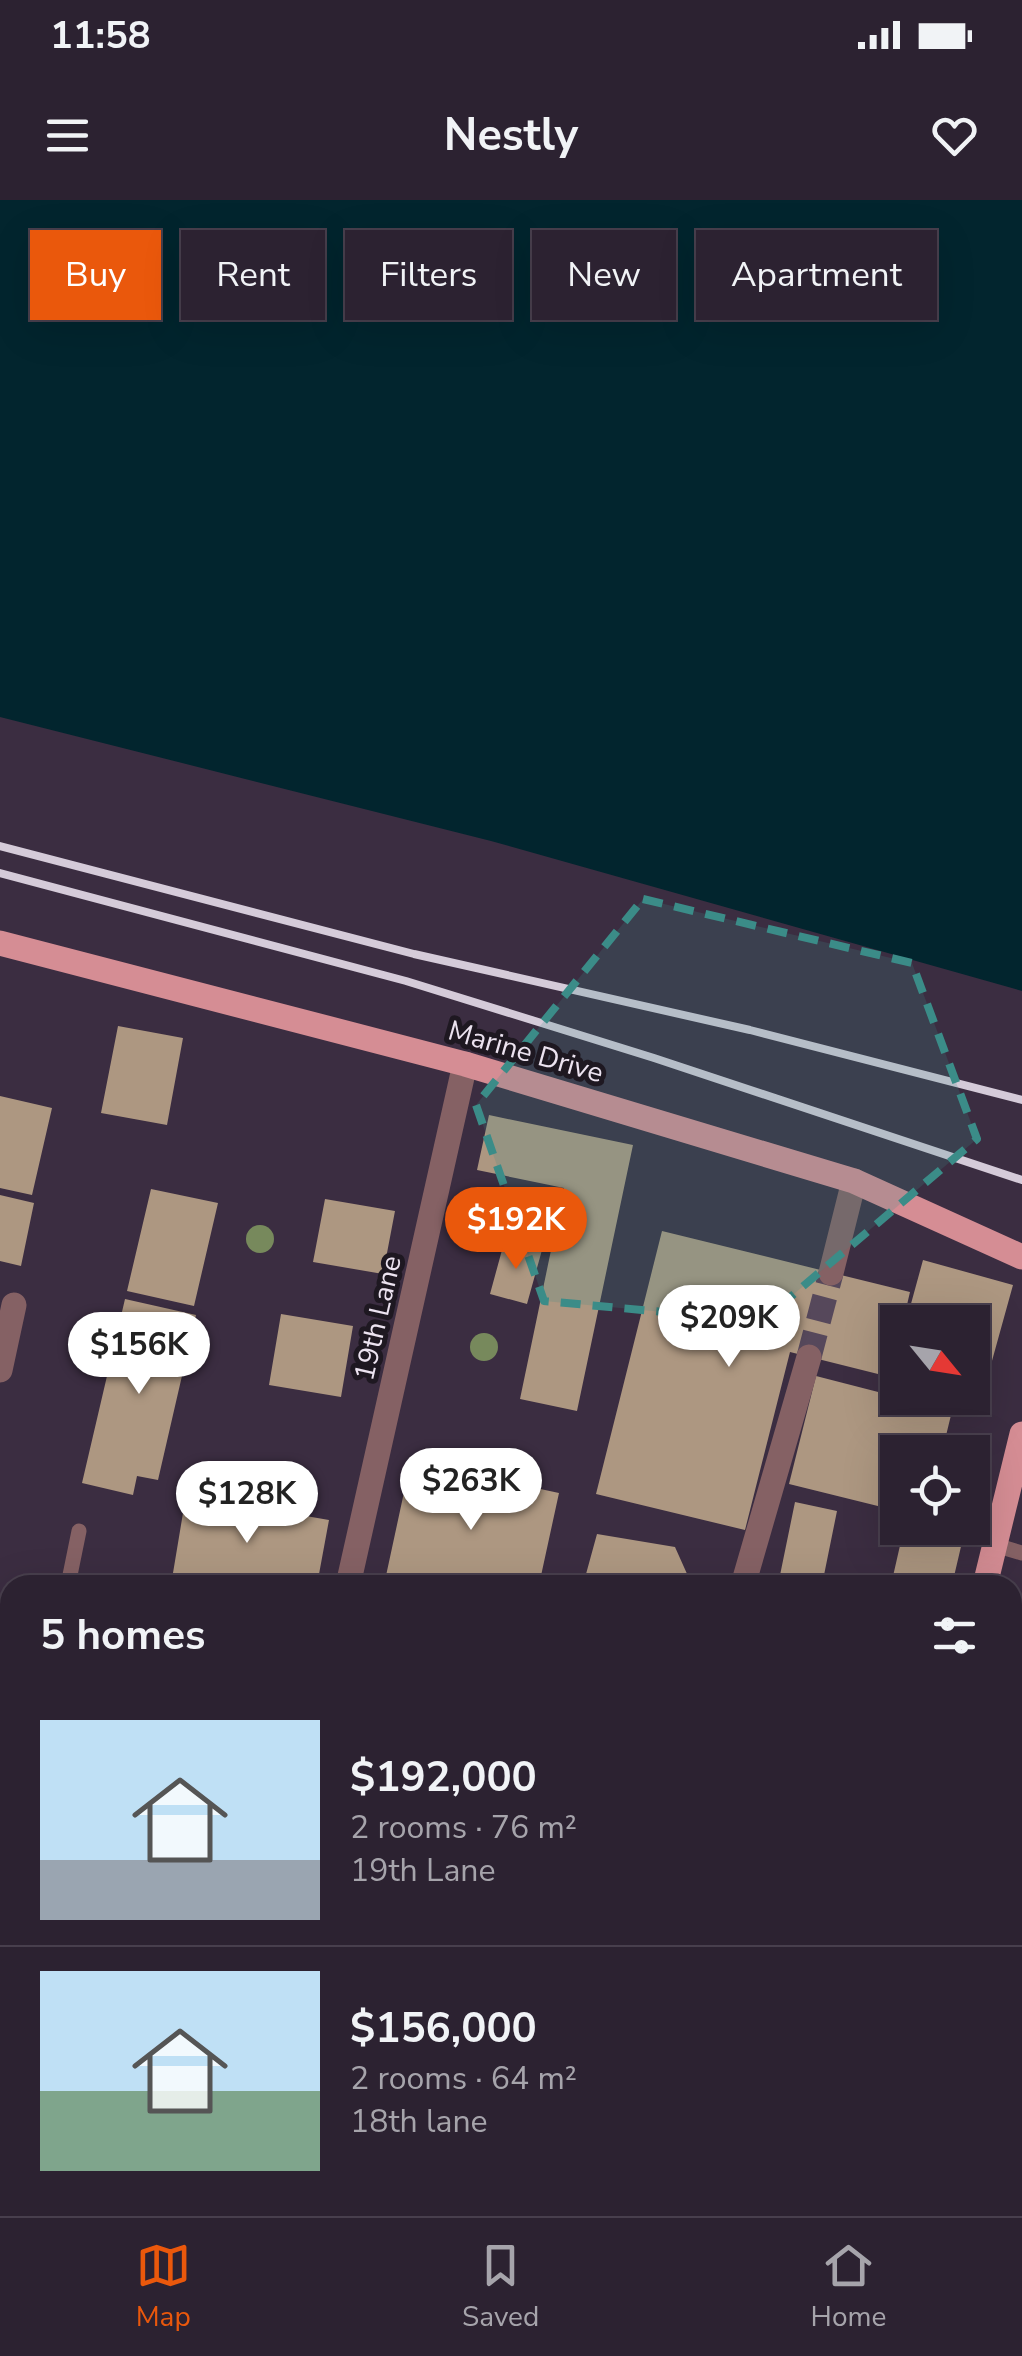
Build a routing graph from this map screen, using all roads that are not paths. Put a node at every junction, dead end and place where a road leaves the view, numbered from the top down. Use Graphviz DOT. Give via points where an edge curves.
graph roads {
  1 [pos="0,943"];
  2 [pos="465,1064"];
  3 [pos="854,1181"];
  4 [pos="1022,1256"];
  5 [pos="831,1273"];
  6 [pos="14,1305"];
  7 [pos="809,1357"];
  8 [pos="0,1370"];
  9 [pos="1022,1434"];
  10 [pos="79,1531"];
  11 [pos="995,1545"];
  12 [pos="1022,1554"];
  13 [pos="70,1575"];
  14 [pos="350,1575"];
  15 [pos="745,1575"];
  16 [pos="988,1575"];
  1 -- 2 [label="main road, Marine Drive"];
  2 -- 3 [label="main road, Marine Drive"];
  2 -- 14 [label="street, 19th Lane"];
  3 -- 4 [label="main road, Marine Drive"];
  3 -- 5 [label="street"];
  6 -- 8 [label="street"];
  7 -- 15 [label="street"];
  9 -- 11 [label="main road"];
  10 -- 13 [label="lane"];
  11 -- 12 [label="lane"];
  11 -- 16 [label="main road"];
}
